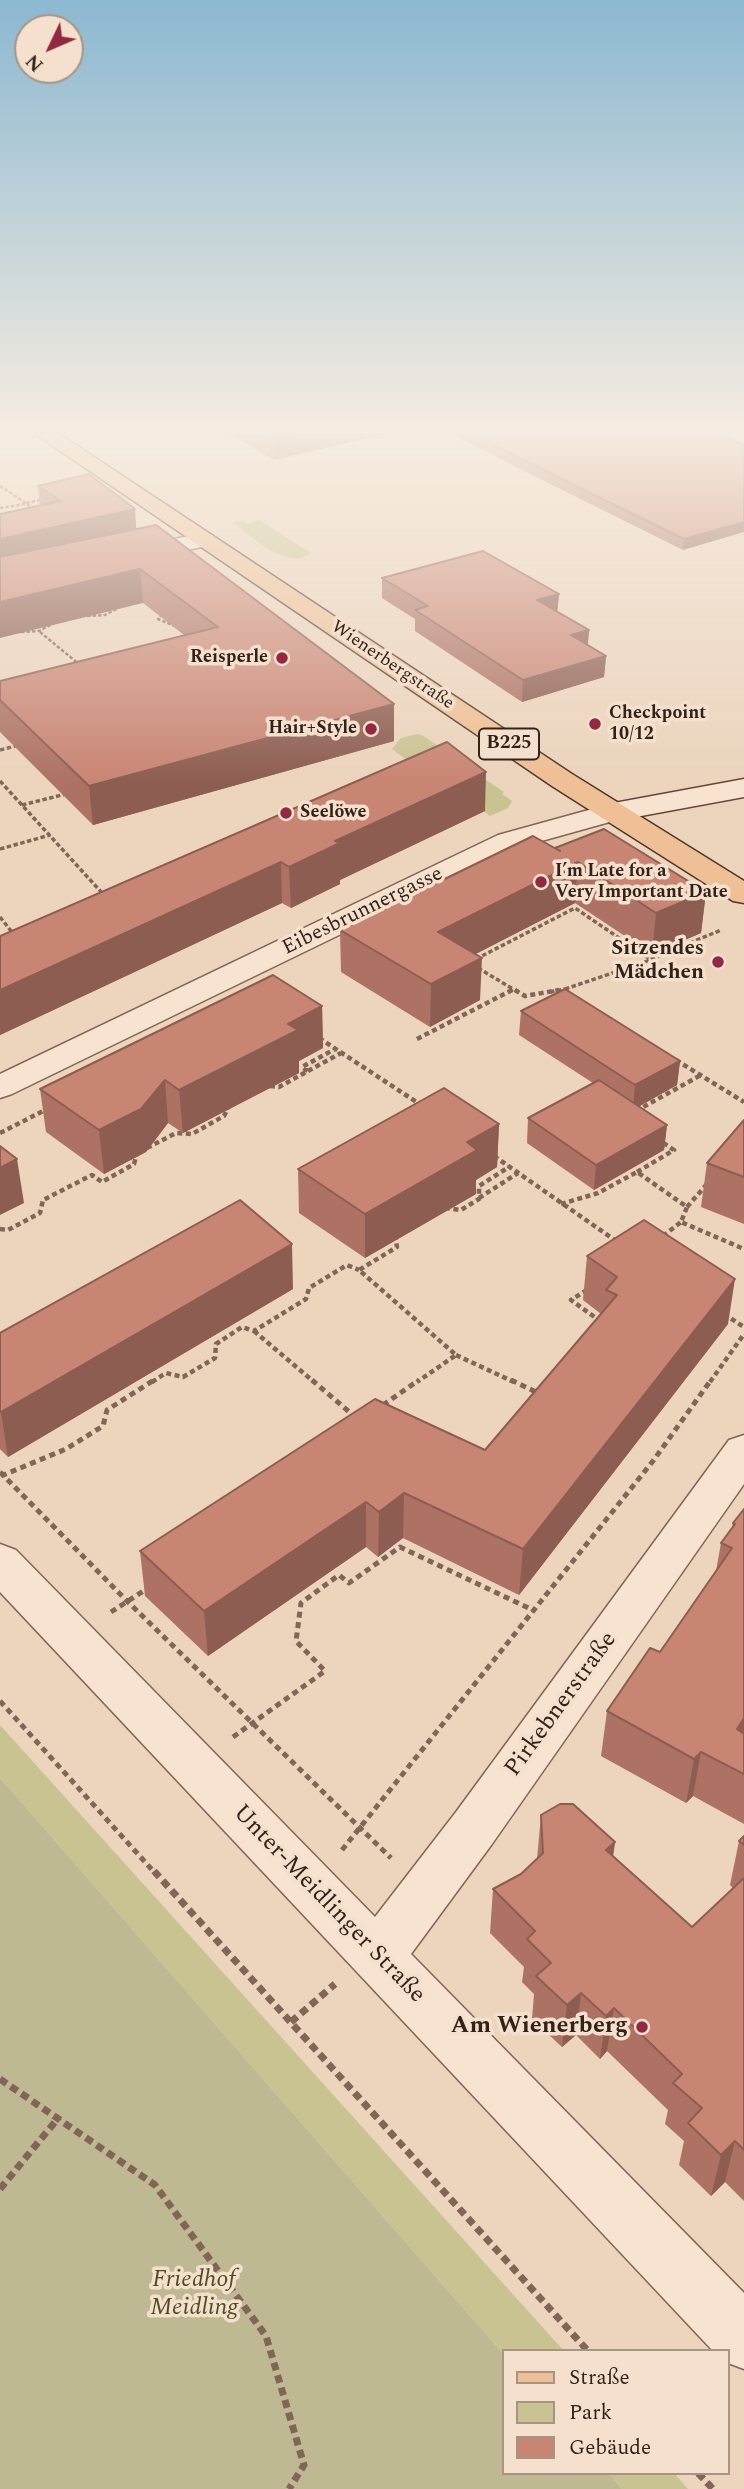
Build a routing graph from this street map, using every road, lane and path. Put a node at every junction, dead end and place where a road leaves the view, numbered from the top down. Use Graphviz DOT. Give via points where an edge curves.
graph roads {
  1 [pos="158,549"];
  2 [pos="218,549"];
  3 [pos="113,558"];
  4 [pos="127,605"];
  5 [pos="155,608"];
  6 [pos="86,615"];
  7 [pos="63,621"];
  8 [pos="39,631"];
  9 [pos="20,632"];
  10 [pos="183,632"];
  11 [pos="90,661"];
  12 [pos="22,744"];
  13 [pos="0,750"];
  14 [pos="0,781"];
  15 [pos="744,788"];
  16 [pos="69,793"];
  17 [pos="22,805"];
  18 [pos="614,811"];
  19 [pos="50,835"];
  20 [pos="0,849"];
  21 [pos="103,894"];
  22 [pos="744,894"];
  23 [pos="0,918"];
  24 [pos="721,930"];
  25 [pos="16,937"];
  26 [pos="650,959"];
  27 [pos="514,989"];
  28 [pos="564,989"];
  29 [pos="576,996"];
  30 [pos="312,1033"];
  31 [pos="417,1039"];
  32 [pos="335,1049"];
  33 [pos="341,1053"];
  34 [pos="667,1054"];
  35 [pos="308,1071"];
  36 [pos="701,1075"];
  37 [pos="263,1085"];
  38 [pos="0,1087"];
  39 [pos="744,1102"];
  40 [pos="231,1103"];
  41 [pos="424,1107"];
  42 [pos="625,1117"];
  43 [pos="655,1137"];
  44 [pos="488,1152"];
  45 [pos="509,1167"];
  46 [pos="636,1172"];
  47 [pos="518,1173"];
  48 [pos="712,1179"];
  49 [pos="479,1199"];
  50 [pos="560,1204"];
  51 [pos="687,1207"];
  52 [pos="440,1208"];
  53 [pos="681,1222"];
  54 [pos="406,1228"];
  55 [pos="0,1229"];
  56 [pos="660,1239"];
  57 [pos="627,1248"];
  58 [pos="744,1249"];
  59 [pos="359,1270"];
  60 [pos="594,1285"];
  61 [pos="723,1313"];
  62 [pos="744,1327"];
  63 [pos="599,1329"];
  64 [pos="254,1331"];
  65 [pos="744,1334"];
  66 [pos="456,1355"];
  67 [pos="540,1394"];
  68 [pos="381,1406"];
  69 [pos="360,1421"];
  70 [pos="744,1451"];
  71 [pos="1,1475"];
  72 [pos="0,1562"];
  73 [pos="150,1586"];
  74 [pos="127,1601"];
  75 [pos="535,1611"];
  76 [pos="72,1637"];
  77 [pos="0,1701"];
  78 [pos="252,1723"];
  79 [pos="194,1765"];
  80 [pos="375,1954"];
  81 [pos="290,2022"];
  82 [pos="0,2079"];
  83 [pos="59,2117"];
  84 [pos="0,2189"];
  85 [pos="744,2338"];
  86 [pos="585,2349"];
  87 [pos="700,2475"];
  88 [pos="289,2489"];
  89 [pos="713,2489"];
  1 -- 3 [label="street"];
  2 -- 18 [label="main road, Wienerbergstraße / B225"];
  4 -- 6 [label="path" via="93,618"];
  5 -- 10 [label="path" via="163,615 159,619"];
  7 -- 8 [label="path"];
  8 -- 9 [label="path"];
  8 -- 11 [label="path" via="78,664"];
  12 -- 13 [label="path"];
  14 -- 17 [label="path"];
  15 -- 18 [label="street, Eibesbrunnergasse"];
  16 -- 17 [label="path"];
  17 -- 19 [label="path"];
  18 -- 22 [label="main road, Wienerbergstraße / B225"];
  18 -- 38 [label="street, Eibesbrunnergasse" via="509,841"];
  19 -- 20 [label="path"];
  19 -- 21 [label="path"];
  23 -- 25 [label="path"];
  24 -- 26 [label="path"];
  26 -- 27 [label="path" via="575,908 469,963"];
  26 -- 28 [label="path"];
  27 -- 28 [label="path" via="525,996"];
  27 -- 31 [label="path"];
  28 -- 29 [label="path"];
  30 -- 32 [label="path"];
  32 -- 33 [label="path"];
  32 -- 35 [label="path" via="302,1067"];
  33 -- 35 [label="path"];
  33 -- 41 [label="path"];
  34 -- 36 [label="path"];
  35 -- 37 [label="path" via="279,1087"];
  36 -- 39 [label="path"];
  36 -- 42 [label="path"];
  40 -- 55 [label="path" via="224,1116 203,1128 176,1133 135,1154 134,1164 102,1182 92,1175 43,1200 40,1213 8,1230"];
  43 -- 46 [label="path" via="674,1150"];
  44 -- 45 [label="path"];
  45 -- 47 [label="path"];
  45 -- 49 [label="path" via="479,1186"];
  46 -- 50 [label="path" via="598,1193"];
  46 -- 51 [label="path"];
  47 -- 49 [label="path"];
  47 -- 50 [label="path"];
  48 -- 51 [label="path"];
  49 -- 52 [label="path" via="461,1210"];
  50 -- 57 [label="path"];
  51 -- 53 [label="path"];
  53 -- 56 [label="path"];
  53 -- 58 [label="path"];
  54 -- 59 [label="path" via="395,1235 397,1247"];
  59 -- 64 [label="path" via="347,1265 309,1288 306,1299"];
  59 -- 66 [label="path"];
  60 -- 63 [label="path" via="571,1300 603,1323"];
  61 -- 62 [label="path"];
  64 -- 69 [label="path"];
  64 -- 71 [label="path" via="242,1327 216,1344 215,1358 183,1377 166,1373 107,1410 103,1426 65,1449"];
  65 -- 75 [label="path" via="653,1461"];
  66 -- 67 [label="path"];
  66 -- 68 [label="path"];
  70 -- 80 [label="street, Pirkebnerstraße" via="474,1828"];
  71 -- 74 [label="path"];
  72 -- 76 [label="street, Unter-Meidlinger Straße"];
  73 -- 74 [label="path"];
  74 -- 76 [label="path"];
  74 -- 78 [label="path"];
  75 -- 78 [label="path" via="359,1829"];
  75 -- 78 [label="path" via="400,1547 349,1583 339,1575 301,1603 296,1642 325,1671"];
  76 -- 79 [label="street, Unter-Meidlinger Straße"];
  77 -- 81 [label="path"];
  78 -- 79 [label="path"];
  79 -- 80 [label="street, Unter-Meidlinger Straße"];
  80 -- 81 [label="path"];
  80 -- 85 [label="street, Unter-Meidlinger Straße"];
  81 -- 86 [label="path"];
  82 -- 83 [label="path"];
  83 -- 84 [label="path"];
  83 -- 88 [label="path" via="155,2185 266,2336 304,2465"];
  87 -- 89 [label="path"];
}
